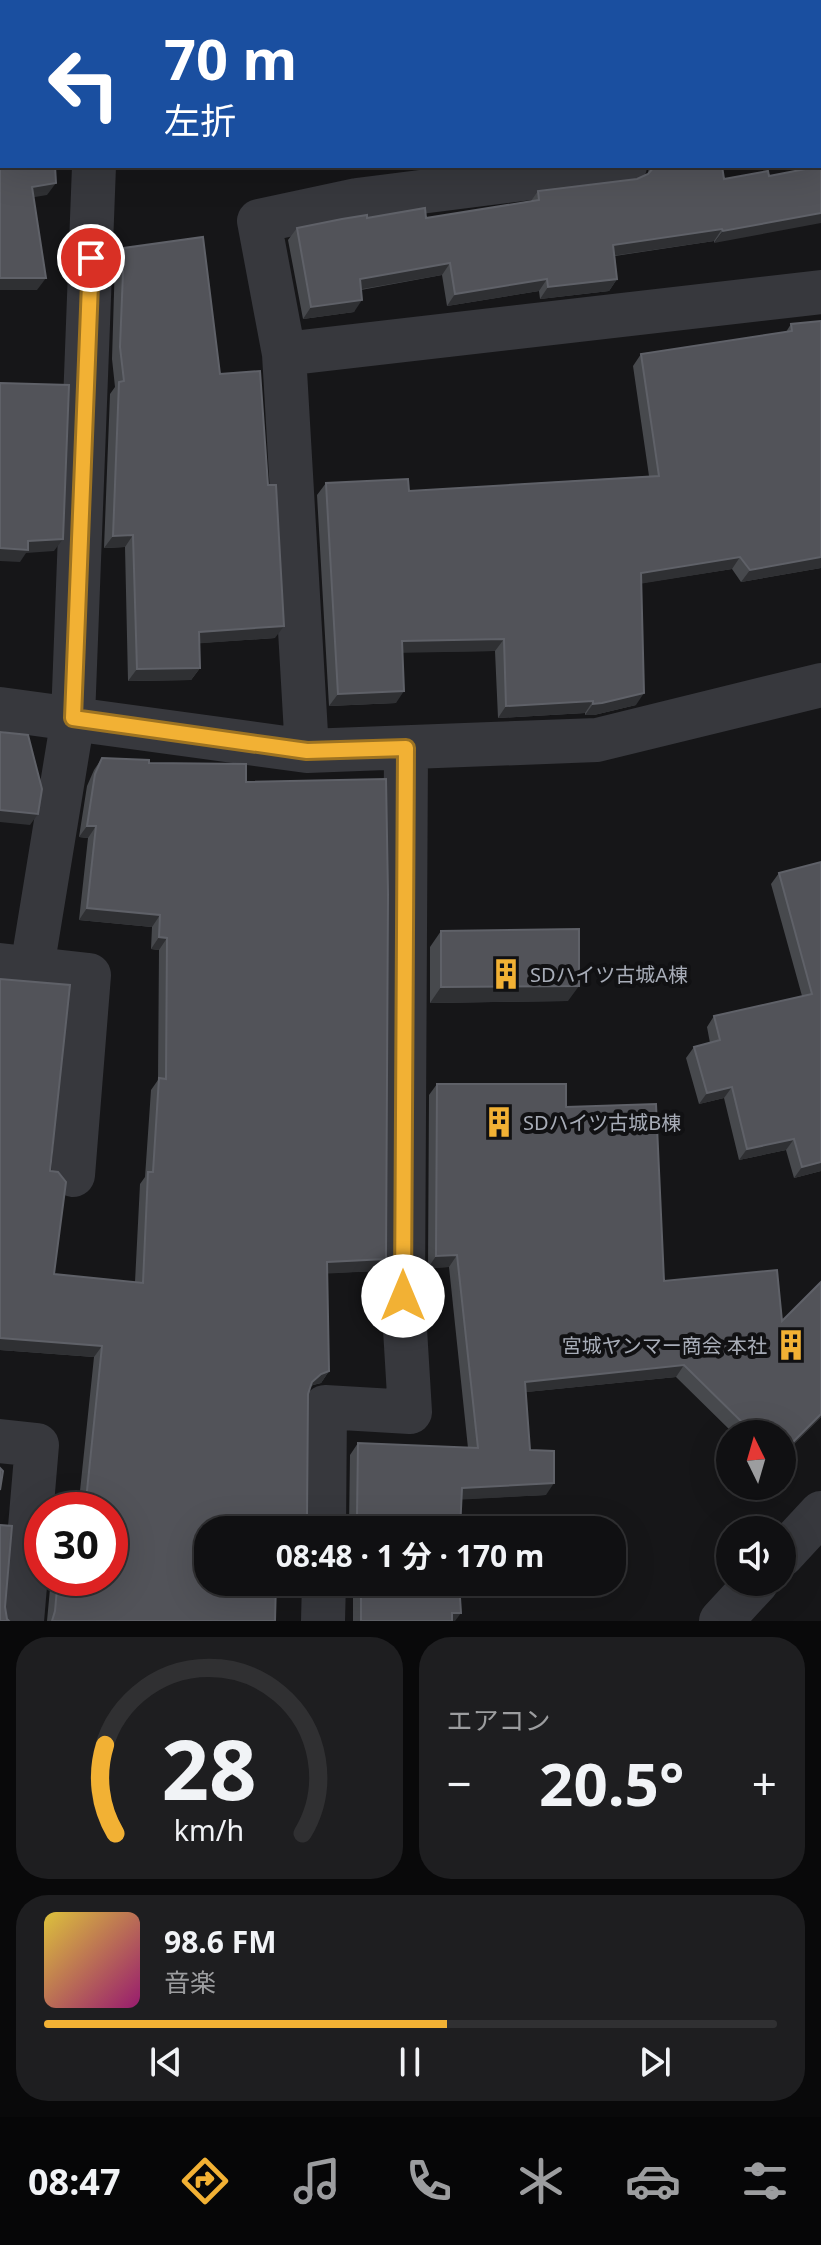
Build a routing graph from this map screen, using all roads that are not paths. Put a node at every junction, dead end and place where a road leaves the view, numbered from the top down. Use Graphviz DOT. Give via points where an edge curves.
graph roads {
  1 [pos="94,168"];
  2 [pos="598,168"];
  3 [pos="355,183"];
  4 [pos="821,292"];
  5 [pos="284,354"];
  6 [pos="821,685"];
  7 [pos="0,709"];
  8 [pos="73,718"];
  9 [pos="406,748"];
  10 [pos="307,751"];
  11 [pos="16,966"];
  12 [pos="73,1175"];
  13 [pos="0,1441"];
  14 [pos="821,1513"];
  15 [pos="324,1516"];
  16 [pos="796,1540"];
  17 [pos="324,1596"];
  18 [pos="744,1596"];
  19 [pos="22,1621"];
  20 [pos="323,1621"];
  21 [pos="721,1621"];
  1 -- 8 [label="street"];
  2 -- 3 [label="street"];
  3 -- 5 [label="street" via="259,221"];
  4 -- 5 [label="street"];
  5 -- 10 [label="street"];
  6 -- 9 [label="street" via="597,740"];
  7 -- 8 [label="street"];
  8 -- 10 [label="street"];
  8 -- 11 [label="street"];
  9 -- 10 [label="street"];
  9 -- 15 [label="street" via="403,1296 410,1412 325,1407"];
  11 -- 12 [label="street" via="89,975"];
  13 -- 19 [label="street" via="37,1445"];
  14 -- 16 [label="street"];
  17 -- 20 [label="street"];
  18 -- 21 [label="street"];
}
